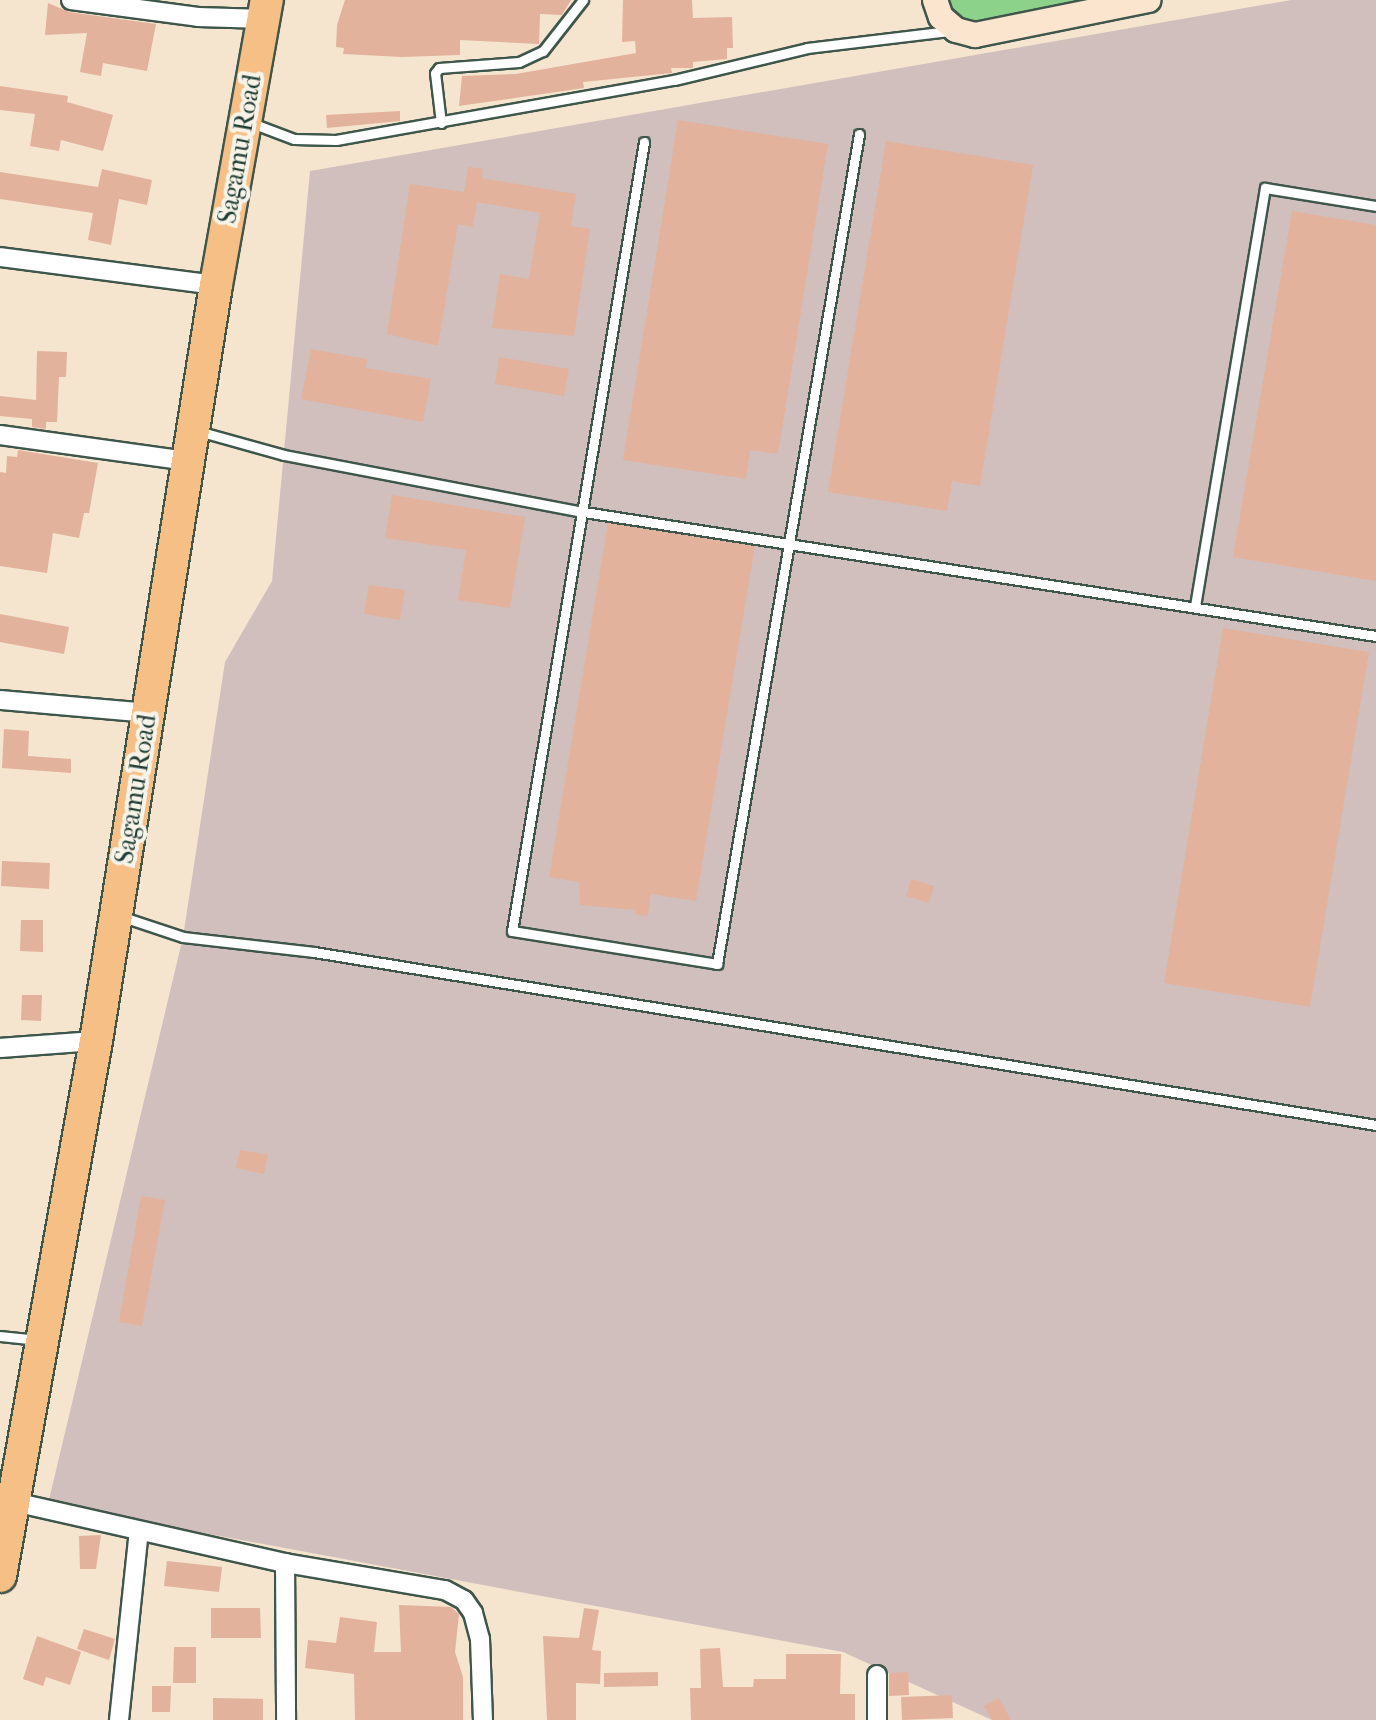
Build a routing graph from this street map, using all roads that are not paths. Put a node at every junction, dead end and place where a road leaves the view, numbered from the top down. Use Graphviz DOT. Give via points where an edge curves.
graph roads {
  1 [pos="71,0"];
  2 [pos="583,0"];
  3 [pos="935,0"];
  4 [pos="1149,0"];
  5 [pos="200,9"];
  6 [pos="266,10"];
  7 [pos="956,30"];
  8 [pos="243,119"];
  9 [pos="441,123"];
  10 [pos="859,134"];
  11 [pos="644,142"];
  12 [pos="1376,206"];
  13 [pos="0,257"];
  14 [pos="216,285"];
  15 [pos="0,435"];
  16 [pos="190,445"];
  17 [pos="584,512"];
  18 [pos="791,546"];
  19 [pos="1195,606"];
  20 [pos="1376,636"];
  21 [pos="0,700"];
  22 [pos="148,713"];
  23 [pos="116,915"];
  24 [pos="96,1041"];
  25 [pos="0,1048"];
  26 [pos="1376,1125"];
  27 [pos="0,1336"];
  28 [pos="42,1341"];
  29 [pos="14,1502"];
  30 [pos="139,1531"];
  31 [pos="285,1563"];
  32 [pos="0,1576"];
  33 [pos="877,1675"];
  34 [pos="119,1720"];
  35 [pos="286,1720"];
  36 [pos="483,1720"];
  37 [pos="877,1720"];
  1 -- 5 [label="street"];
  2 -- 9 [label="lane" via="543,51 519,62 439,68"];
  3 -- 7 [label="street" via="941,17"];
  4 -- 7 [label="street" via="975,35"];
  5 -- 6 [label="street"];
  6 -- 8 [label="highway, Sagamu Road"];
  7 -- 9 [label="lane" via="807,48 674,80"];
  8 -- 9 [label="lane" via="294,139 336,140"];
  8 -- 14 [label="highway, Sagamu Road"];
  10 -- 18 [label="lane"];
  11 -- 17 [label="lane"];
  12 -- 19 [label="lane" via="1265,188"];
  13 -- 14 [label="street"];
  14 -- 16 [label="highway, Sagamu Road"];
  15 -- 16 [label="street"];
  16 -- 17 [label="lane" via="284,455"];
  16 -- 22 [label="highway, Sagamu Road"];
  17 -- 18 [label="lane"];
  17 -- 18 [label="lane" via="512,931 528,934 717,964"];
  18 -- 19 [label="lane"];
  19 -- 20 [label="lane"];
  21 -- 22 [label="street"];
  22 -- 23 [label="highway, Sagamu Road"];
  23 -- 24 [label="highway, Sagamu Road"];
  23 -- 26 [label="lane" via="183,937 314,952"];
  24 -- 25 [label="street"];
  24 -- 28 [label="highway, Sagamu Road"];
  27 -- 28 [label="lane"];
  28 -- 29 [label="highway, Sagamu Road"];
  29 -- 30 [label="street"];
  29 -- 32 [label="highway, Sagamu Road"];
  30 -- 31 [label="street"];
  30 -- 34 [label="street"];
  31 -- 35 [label="street"];
  31 -- 36 [label="street" via="445,1590 464,1600 480,1639"];
  33 -- 37 [label="street"];
}
